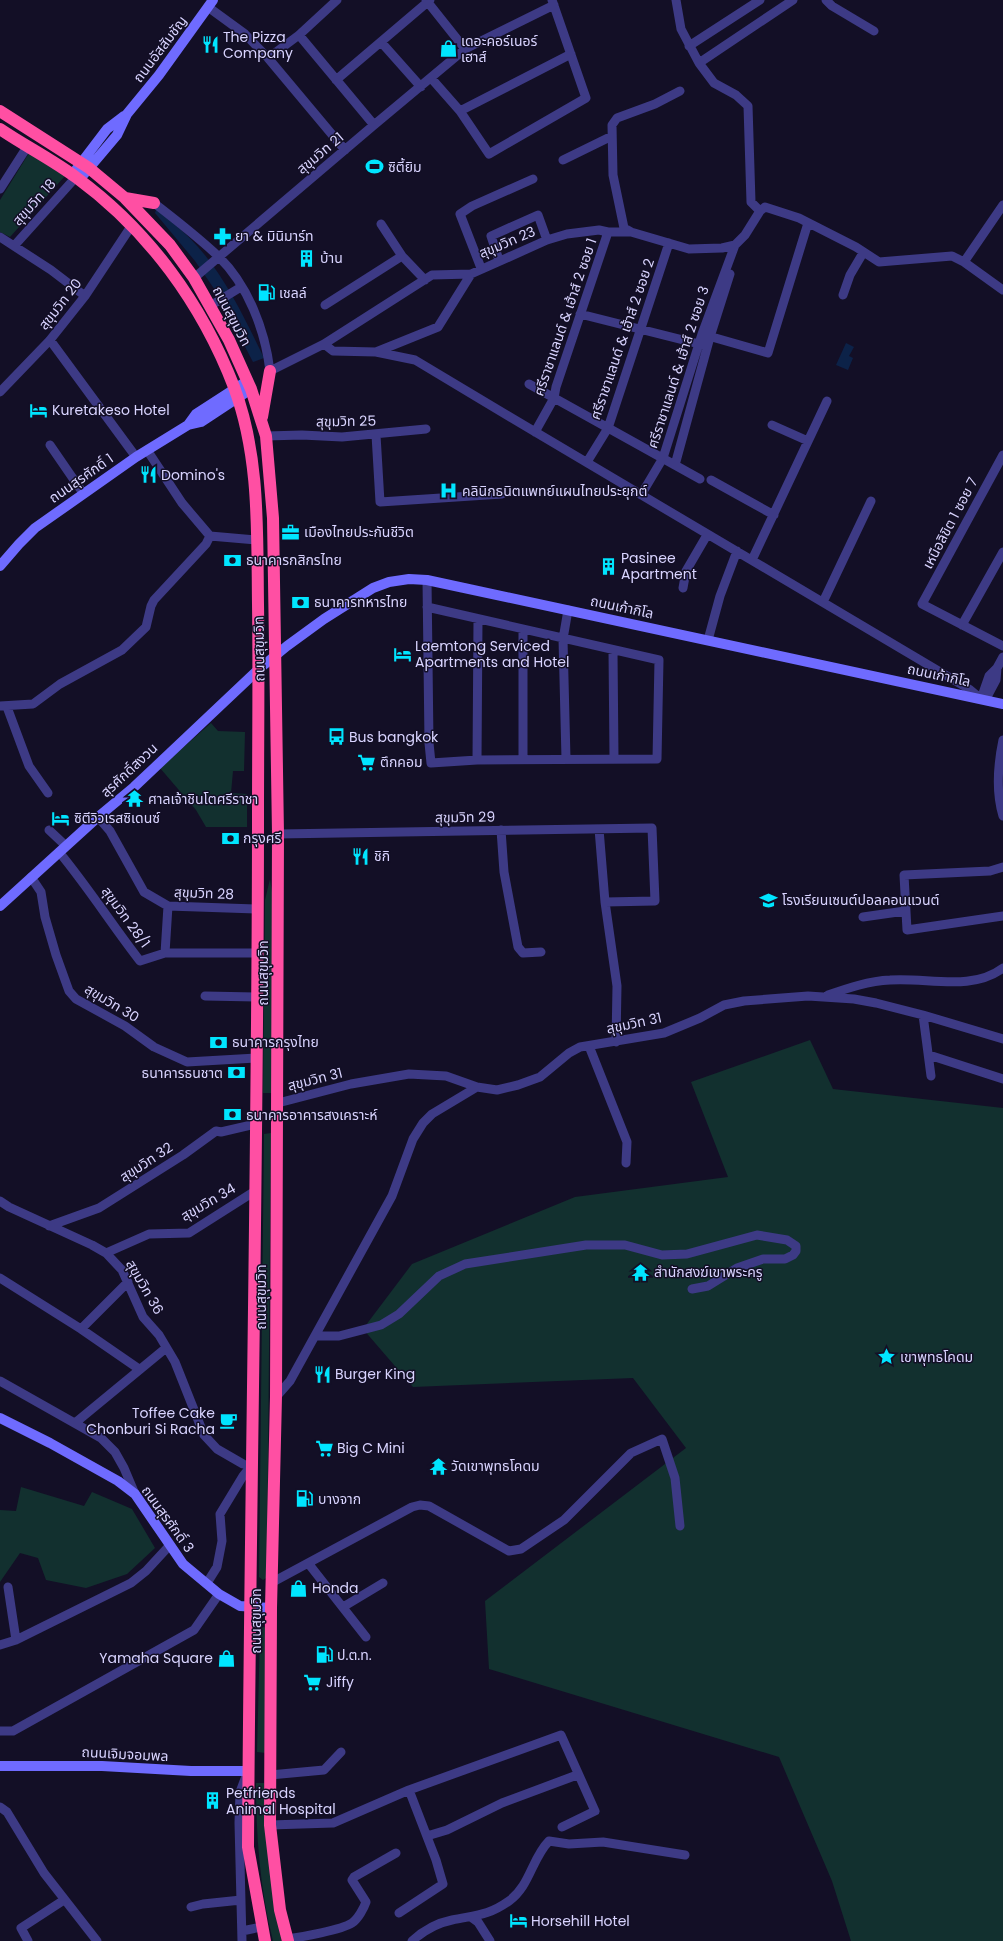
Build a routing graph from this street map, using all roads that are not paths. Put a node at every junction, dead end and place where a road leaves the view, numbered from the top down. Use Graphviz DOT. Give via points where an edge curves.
graph roads {
  1 [pos="337,0"];
  2 [pos="428,0"];
  3 [pos="676,0"];
  4 [pos="760,0"];
  5 [pos="793,0"];
  6 [pos="826,0"];
  7 [pos="553,2"];
  8 [pos="211,3"];
  9 [pos="874,31"];
  10 [pos="299,35"];
  11 [pos="381,42"];
  12 [pos="689,46"];
  13 [pos="465,49"];
  14 [pos="571,54"];
  15 [pos="268,58"];
  16 [pos="699,63"];
  17 [pos="431,78"];
  18 [pos="336,80"];
  19 [pos="421,87"];
  20 [pos="680,91"];
  21 [pos="0,111"];
  22 [pos="460,111"];
  23 [pos="374,125"];
  24 [pos="0,129"];
  25 [pos="612,136"];
  26 [pos="27,147"];
  27 [pos="345,150"];
  28 [pos="563,160"];
  29 [pos="85,166"];
  30 [pos="76,177"];
  31 [pos="533,179"];
  32 [pos="0,189"];
  33 [pos="125,198"];
  34 [pos="154,203"];
  35 [pos="1003,205"];
  36 [pos="760,211"];
  37 [pos="808,223"];
  38 [pos="382,224"];
  39 [pos="132,225"];
  40 [pos="608,232"];
  41 [pos="631,232"];
  42 [pos="745,235"];
  43 [pos="0,237"];
  44 [pos="547,240"];
  45 [pos="669,243"];
  46 [pos="734,245"];
  47 [pos="14,246"];
  48 [pos="863,253"];
  49 [pos="402,256"];
  50 [pos="216,260"];
  51 [pos="499,260"];
  52 [pos="964,262"];
  53 [pos="481,268"];
  54 [pos="471,274"];
  55 [pos="198,275"];
  56 [pos="425,280"];
  57 [pos="1003,289"];
  58 [pos="237,290"];
  59 [pos="843,295"];
  60 [pos="85,296"];
  61 [pos="215,304"];
  62 [pos="325,305"];
  63 [pos="580,314"];
  64 [pos="641,330"];
  65 [pos="707,339"];
  66 [pos="50,340"];
  67 [pos="324,344"];
  68 [pos="698,345"];
  69 [pos="376,352"];
  70 [pos="270,371"];
  71 [pos="529,384"];
  72 [pos="249,385"];
  73 [pos="0,392"];
  74 [pos="236,393"];
  75 [pos="554,398"];
  76 [pos="827,401"];
  77 [pos="262,420"];
  78 [pos="772,425"];
  79 [pos="608,428"];
  80 [pos="426,429"];
  81 [pos="535,432"];
  82 [pos="376,435"];
  83 [pos="266,436"];
  84 [pos="808,441"];
  85 [pos="50,445"];
  86 [pos="147,450"];
  87 [pos="1003,455"];
  88 [pos="136,457"];
  89 [pos="663,458"];
  90 [pos="587,462"];
  91 [pos="675,465"];
  92 [pos="700,479"];
  93 [pos="711,480"];
  94 [pos="83,493"];
  95 [pos="502,494"];
  96 [pos="641,495"];
  97 [pos="870,501"];
  98 [pos="774,515"];
  99 [pos="707,535"];
  100 [pos="210,536"];
  101 [pos="257,540"];
  102 [pos="737,551"];
  103 [pos="1003,552"];
  104 [pos="752,560"];
  105 [pos="0,566"];
  106 [pos="427,580"];
  107 [pos="683,588"];
  108 [pos="823,602"];
  109 [pos="427,607"];
  110 [pos="568,610"];
  111 [pos="478,620"];
  112 [pos="962,625"];
  113 [pos="523,629"];
  114 [pos="563,639"];
  115 [pos="708,640"];
  116 [pos="1003,646"];
  117 [pos="612,651"];
  118 [pos="274,656"];
  119 [pos="1003,657"];
  120 [pos="258,669"];
  121 [pos="983,699"];
  122 [pos="1003,704"];
  123 [pos="3,706"];
  124 [pos="1003,740"];
  125 [pos="614,758"];
  126 [pos="522,759"];
  127 [pos="566,759"];
  128 [pos="477,760"];
  129 [pos="48,793"];
  130 [pos="1003,816"];
  131 [pos="98,817"];
  132 [pos="598,829"];
  133 [pos="49,830"];
  134 [pos="501,830"];
  135 [pos="278,834"];
  136 [pos="62,849"];
  137 [pos="1003,867"];
  138 [pos="31,877"];
  139 [pos="605,902"];
  140 [pos="0,906"];
  141 [pos="168,906"];
  142 [pos="258,909"];
  143 [pos="905,911"];
  144 [pos="1003,916"];
  145 [pos="863,917"];
  146 [pos="541,952"];
  147 [pos="258,953"];
  148 [pos="165,954"];
  149 [pos="1003,968"];
  150 [pos="206,996"];
  151 [pos="258,997"];
  152 [pos="822,997"];
  153 [pos="923,1015"];
  154 [pos="1003,1039"];
  155 [pos="616,1042"];
  156 [pos="589,1046"];
  157 [pos="929,1055"];
  158 [pos="257,1058"];
  159 [pos="931,1076"];
  160 [pos="1003,1079"];
  161 [pos="477,1087"];
  162 [pos="278,1102"];
  163 [pos="256,1124"];
  164 [pos="626,1163"];
  165 [pos="255,1191"];
  166 [pos="0,1201"];
  167 [pos="49,1226"];
  168 [pos="106,1253"];
  169 [pos="0,1278"];
  170 [pos="128,1282"];
  171 [pos="692,1289"];
  172 [pos="81,1329"];
  173 [pos="315,1336"];
  174 [pos="166,1348"];
  175 [pos="139,1369"];
  176 [pos="0,1381"];
  177 [pos="276,1397"];
  178 [pos="0,1418"];
  179 [pos="75,1423"];
  180 [pos="251,1466"];
  181 [pos="135,1494"];
  182 [pos="680,1526"];
  183 [pos="170,1545"];
  184 [pos="308,1563"];
  185 [pos="207,1583"];
  186 [pos="271,1583"];
  187 [pos="383,1583"];
  188 [pos="8,1587"];
  189 [pos="219,1594"];
  190 [pos="343,1607"];
  191 [pos="250,1608"];
  192 [pos="271,1608"];
  193 [pos="366,1637"];
  194 [pos="16,1640"];
  195 [pos="0,1645"];
  196 [pos="0,1731"];
  197 [pos="341,1752"];
  198 [pos="0,1766"];
  199 [pos="248,1771"];
  200 [pos="270,1775"];
  201 [pos="578,1775"];
  202 [pos="409,1790"];
  203 [pos="0,1807"];
  204 [pos="270,1825"];
  205 [pos="562,1827"];
  206 [pos="427,1836"];
  207 [pos="244,1847"];
  208 [pos="396,1853"];
  209 [pos="685,1855"];
  210 [pos="64,1900"];
  211 [pos="241,1900"];
  212 [pos="191,1907"];
  213 [pos="399,1913"];
  214 [pos="471,1917"];
  215 [pos="261,1927"];
  216 [pos="242,1931"];
  217 [pos="288,1940"];
  218 [pos="416,1940"];
  219 [pos="28,1941"];
  220 [pos="98,1941"];
  221 [pos="242,1941"];
  222 [pos="265,1941"];
  223 [pos="490,1941"];
  1 -- 10 [label="street"];
  2 -- 11 [label="street"];
  2 -- 13 [label="street"];
  3 -- 12 [label="street" via="681,29"];
  4 -- 12 [label="street"];
  5 -- 16 [label="street"];
  6 -- 9 [label="street"];
  7 -- 13 [label="street, สุขุมวิท 21"];
  7 -- 14 [label="street"];
  8 -- 15 [label="street"];
  8 -- 29 [label="main road, ถนนอัสสัมชัญ" via="127,114 107,129"];
  10 -- 15 [label="street"];
  10 -- 18 [label="street"];
  11 -- 18 [label="street"];
  11 -- 19 [label="street"];
  12 -- 16 [label="street"];
  13 -- 17 [label="street, สุขุมวิท 21"];
  14 -- 22 [label="street"];
  14 -- 22 [label="street" via="586,98 489,154"];
  15 -- 27 [label="street"];
  16 -- 36 [label="street" via="714,83 736,95 748,106 751,202"];
  17 -- 19 [label="street, สุขุมวิท 21"];
  17 -- 22 [label="street"];
  18 -- 23 [label="street"];
  19 -- 23 [label="street, สุขุมวิท 21"];
  20 -- 25 [label="street" via="617,118 612,125"];
  21 -- 29 [label="highway, ถนนสุขุมวิท"];
  23 -- 27 [label="street, สุขุมวิท 21"];
  24 -- 26 [label="highway, ถนนสุขุมวิท"];
  25 -- 28 [label="street"];
  25 -- 41 [label="street" via="613,175 624,228"];
  26 -- 30 [label="highway, ถนนสุขุมวิท"];
  26 -- 32 [label="street"];
  27 -- 50 [label="street, สุขุมวิท 21"];
  29 -- 30 [label="main road, ถนนอัสสัมชัญ"];
  29 -- 33 [label="highway, ถนนสุขุมวิท"];
  30 -- 39 [label="highway, ถนนสุขุมวิท"];
  30 -- 47 [label="street, สุขุมวิท 18"];
  31 -- 53 [label="street" via="472,206 460,214"];
  33 -- 34 [label="highway"];
  33 -- 55 [label="highway, ถนนสุขุมวิท"];
  34 -- 50 [label="street"];
  35 -- 52 [label="street"];
  36 -- 37 [label="street" via="765,207 774,209"];
  36 -- 42 [label="street"];
  37 -- 48 [label="street"];
  37 -- 65 [label="street" via="768,353"];
  38 -- 49 [label="street"];
  39 -- 60 [label="street, สุขุมวิท 20"];
  39 -- 74 [label="highway, ถนนสุขุมวิท" via="152,246 191,301 215,343"];
  40 -- 41 [label="street, สุขุมวิท 23"];
  40 -- 44 [label="street, สุขุมวิท 23" via="599,230 567,234"];
  40 -- 63 [label="street, ศรีราชาแลนด์ & เฮ้าส์ 2 ซอย 1"];
  41 -- 45 [label="street, สุขุมวิท 23"];
  42 -- 46 [label="street"];
  42 -- 65 [label="street, ศรีราชาแลนด์ & เฮ้าส์ 2 ซอย 3" via="738,248"];
  43 -- 47 [label="street"];
  44 -- 51 [label="street, สุขุมวิท 23"];
  44 -- 51 [label="street" via="538,216 491,236"];
  45 -- 46 [label="street, สุขุมวิท 23" via="689,249"];
  45 -- 64 [label="street, ศรีราชาแลนด์ & เฮ้าส์ 2 ซอย 2"];
  46 -- 65 [label="street, ศรีราชาแลนด์ & เฮ้าส์ 2 ซอย 3"];
  47 -- 60 [label="street"];
  48 -- 52 [label="street" via="875,261 884,263 952,256"];
  48 -- 59 [label="street" via="850,275"];
  49 -- 56 [label="street"];
  49 -- 62 [label="street"];
  50 -- 55 [label="street, สุขุมวิท 21"];
  50 -- 58 [label="street"];
  51 -- 53 [label="street, สุขุมวิท 23"];
  52 -- 57 [label="street"];
  53 -- 54 [label="street, สุขุมวิท 23"];
  54 -- 56 [label="street, สุขุมวิท 23" via="432,275"];
  54 -- 69 [label="street" via="438,327"];
  55 -- 61 [label="highway, ถนนสุขุมวิท"];
  56 -- 67 [label="street, สุขุมวิท 23"];
  58 -- 61 [label="street"];
  58 -- 70 [label="street" via="260,326 267,348"];
  60 -- 66 [label="street, สุขุมวิท 20"];
  61 -- 72 [label="highway, ถนนสุขุมวิท"];
  63 -- 64 [label="street"];
  63 -- 75 [label="street, ศรีราชาแลนด์ & เฮ้าส์ 2 ซอย 1"];
  64 -- 68 [label="street"];
  64 -- 79 [label="street, ศรีราชาแลนด์ & เฮ้าส์ 2 ซอย 2"];
  65 -- 68 [label="street"];
  65 -- 91 [label="street, ศรีราชาแลนด์ & เฮ้าส์ 2 ซอย 3"];
  66 -- 73 [label="street, สุขุมวิท 20"];
  66 -- 88 [label="street"];
  67 -- 69 [label="street" via="333,351"];
  67 -- 70 [label="street, สุขุมวิท 23"];
  68 -- 89 [label="street, ศรีราชาแลนด์ & เฮ้าส์ 2 ซอย 3"];
  69 -- 81 [label="street" via="415,360"];
  70 -- 77 [label="highway"];
  71 -- 75 [label="street"];
  72 -- 74 [label="main road, ถนนสุรศักดิ์ 1"];
  72 -- 77 [label="highway, ถนนสุขุมวิท"];
  74 -- 86 [label="main road, ถนนสุรศักดิ์ 1" via="196,414 188,425"];
  74 -- 101 [label="highway, ถนนสุขุมวิท" via="251,445"];
  75 -- 79 [label="street"];
  75 -- 81 [label="street, ศรีราชาแลนด์ & เฮ้าส์ 2 ซอย 1"];
  76 -- 84 [label="street"];
  77 -- 83 [label="highway, ถนนสุขุมวิท"];
  78 -- 84 [label="street"];
  79 -- 89 [label="street"];
  79 -- 90 [label="street, ศรีราชาแลนด์ & เฮ้าส์ 2 ซอย 2"];
  80 -- 82 [label="street, สุขุมวิท 25"];
  81 -- 90 [label="street"];
  82 -- 83 [label="street, สุขุมวิท 25"];
  82 -- 95 [label="street" via="380,502"];
  83 -- 118 [label="highway, ถนนสุขุมวิท" via="273,518"];
  84 -- 98 [label="street"];
  85 -- 94 [label="street"];
  86 -- 88 [label="main road, ถนนสุรศักดิ์ 1"];
  86 -- 100 [label="street" via="182,503"];
  87 -- 112 [label="street, เหนือลิขิต 1 ซอย 7" via="922,604"];
  88 -- 94 [label="main road, ถนนสุรศักดิ์ 1"];
  89 -- 91 [label="street"];
  89 -- 96 [label="street, ศรีราชาแลนด์ & เฮ้าส์ 2 ซอย 3"];
  90 -- 96 [label="street"];
  91 -- 92 [label="street"];
  93 -- 98 [label="street"];
  94 -- 105 [label="main road, ถนนสุรศักดิ์ 1" via="35,528"];
  96 -- 99 [label="street"];
  97 -- 108 [label="street"];
  98 -- 104 [label="street"];
  99 -- 102 [label="street"];
  99 -- 107 [label="street" via="686,571"];
  100 -- 101 [label="street"];
  100 -- 123 [label="street" via="191,562 154,600 146,627 136,639 122,650 60,684 32,704"];
  101 -- 120 [label="highway, ถนนสุขุมวิท"];
  102 -- 104 [label="street"];
  102 -- 115 [label="street" via="720,596"];
  103 -- 112 [label="street"];
  104 -- 108 [label="street"];
  106 -- 109 [label="street"];
  106 -- 110 [label="main road, ถนนเก้ากิโล"];
  106 -- 118 [label="main road, ถนนเก้ากิโล" via="409,579 373,588 324,619"];
  108 -- 121 [label="street"];
  109 -- 111 [label="street"];
  109 -- 128 [label="street" via="431,763"];
  110 -- 114 [label="street"];
  110 -- 115 [label="main road, ถนนเก้ากิโล"];
  111 -- 113 [label="street"];
  111 -- 128 [label="street"];
  112 -- 116 [label="street"];
  113 -- 114 [label="street"];
  113 -- 126 [label="street"];
  114 -- 117 [label="street"];
  114 -- 127 [label="street"];
  115 -- 121 [label="main road, ถนนเก้ากิโล"];
  117 -- 125 [label="street"];
  117 -- 125 [label="street" via="659,660 656,759"];
  118 -- 120 [label="main road, ถนนเก้ากิโล"];
  118 -- 135 [label="highway, ถนนสุขุมวิท"];
  119 -- 121 [label="street" via="989,676"];
  120 -- 131 [label="main road, สุรศักดิ์สงวน" via="134,787"];
  120 -- 142 [label="highway, ถนนสุขุมวิท"];
  121 -- 122 [label="main road, ถนนเก้ากิโล"];
  123 -- 129 [label="street" via="29,766"];
  124 -- 130 [label="street" via="999,787 999,802"];
  125 -- 127 [label="street"];
  126 -- 127 [label="street"];
  126 -- 128 [label="street"];
  131 -- 136 [label="main road, สุรศักดิ์สงวน"];
  131 -- 141 [label="street, สุขุมวิท 28" via="110,831 144,892"];
  132 -- 134 [label="street, สุขุมวิท 29"];
  132 -- 139 [label="street"];
  132 -- 139 [label="street, สุขุมวิท 29" via="652,828 654,901"];
  133 -- 136 [label="street"];
  134 -- 135 [label="street, สุขุมวิท 29"];
  134 -- 146 [label="street" via="504,872 518,947 523,953"];
  135 -- 162 [label="highway, ถนนสุขุมวิท"];
  136 -- 138 [label="main road, สุรศักดิ์สงวน"];
  136 -- 148 [label="street, สุขุมวิท 28/1" via="104,913 140,961"];
  137 -- 143 [label="street" via="990,871 904,875"];
  138 -- 140 [label="main road, สุรศักดิ์สงวน"];
  138 -- 158 [label="street, สุขุมวิท 30" via="41,892 56,955 69,991 76,999 125,1026 154,1047 188,1062"];
  139 -- 155 [label="street" via="617,986"];
  141 -- 142 [label="street, สุขุมวิท 28"];
  141 -- 148 [label="street"];
  142 -- 147 [label="highway, ถนนสุขุมวิท"];
  143 -- 144 [label="street" via="907,930"];
  143 -- 145 [label="street"];
  147 -- 148 [label="street, สุขุมวิท 28/1"];
  147 -- 151 [label="highway, ถนนสุขุมวิท"];
  149 -- 152 [label="street" via="992,976 980,978 960,981 890,980 851,987"];
  150 -- 151 [label="street"];
  151 -- 158 [label="highway, ถนนสุขุมวิท"];
  152 -- 153 [label="street, สุขุมวิท 31" via="854,999"];
  152 -- 155 [label="street, สุขุมวิท 31" via="744,1001 724,1005 664,1033"];
  153 -- 154 [label="street, สุขุมวิท 31"];
  153 -- 157 [label="street"];
  155 -- 156 [label="street, สุขุมวิท 31"];
  156 -- 161 [label="street, สุขุมวิท 31" via="580,1047 540,1077 518,1086 497,1090"];
  156 -- 164 [label="street" via="627,1142"];
  157 -- 159 [label="street"];
  157 -- 160 [label="street"];
  158 -- 163 [label="highway, ถนนสุขุมวิท"];
  161 -- 162 [label="street, สุขุมวิท 31" via="446,1076 409,1074 351,1084"];
  161 -- 173 [label="street" via="432,1114 422,1123 392,1196"];
  162 -- 177 [label="highway, ถนนสุขุมวิท"];
  163 -- 165 [label="highway, ถนนสุขุมวิท"];
  163 -- 167 [label="street, สุขุมวิท 32" via="216,1131 99,1208"];
  165 -- 168 [label="street, สุขุมวิท 34" via="189,1233 149,1234"];
  165 -- 180 [label="highway, ถนนสุขุมวิท"];
  166 -- 167 [label="street, สุขุมวิท 36"];
  167 -- 168 [label="street, สุขุมวิท 36"];
  168 -- 170 [label="street, สุขุมวิท 36" via="122,1270"];
  169 -- 172 [label="street"];
  170 -- 172 [label="street"];
  170 -- 174 [label="street, สุขุมวิท 36" via="143,1317 159,1335"];
  171 -- 173 [label="street" via="708,1286 737,1268 763,1259 786,1259 793,1256 796,1246 787,1240 757,1236 687,1254 662,1255 625,1245 586,1244 465,1264 439,1276 399,1314 381,1324 339,1336"];
  172 -- 175 [label="street"];
  173 -- 177 [label="street" via="290,1382"];
  174 -- 175 [label="street"];
  174 -- 180 [label="street, สุขุมวิท 36" via="175,1362 204,1435 217,1449"];
  175 -- 179 [label="street"];
  176 -- 179 [label="street"];
  177 -- 186 [label="highway, ถนนสุขุมวิท"];
  178 -- 181 [label="main road, ถนนสุรศักดิ์ 3" via="118,1481"];
  179 -- 181 [label="street" via="101,1438 115,1452"];
  180 -- 185 [label="street" via="220,1514 222,1541 218,1567"];
  180 -- 191 [label="highway, ถนนสุขุมวิท"];
  181 -- 183 [label="main road, ถนนสุรศักดิ์ 3"];
  182 -- 184 [label="street" via="675,1478 662,1439 631,1453 564,1520 521,1549 509,1551 429,1506 420,1505 412,1506"];
  183 -- 185 [label="main road, ถนนสุรศักดิ์ 3" via="183,1564"];
  183 -- 194 [label="street" via="131,1583"];
  184 -- 186 [label="street"];
  184 -- 190 [label="street"];
  185 -- 189 [label="main road, ถนนสุรศักดิ์ 3"];
  186 -- 192 [label="highway, ถนนสุขุมวิท"];
  187 -- 190 [label="street"];
  188 -- 194 [label="street"];
  189 -- 191 [label="main road, ถนนสุรศักดิ์ 3" via="240,1606"];
  189 -- 196 [label="street" via="194,1630 13,1731"];
  190 -- 193 [label="street"];
  191 -- 192 [label="main road, ถนนสุรศักดิ์ 3"];
  191 -- 199 [label="highway, ถนนสุขุมวิท"];
  192 -- 200 [label="highway, ถนนสุขุมวิท"];
  194 -- 195 [label="street"];
  197 -- 200 [label="street" via="324,1770"];
  198 -- 199 [label="main road, ถนนเจิมจอมพล" via="102,1766"];
  199 -- 207 [label="highway, ถนนสุขุมวิท"];
  200 -- 204 [label="highway, ถนนสุขุมวิท"];
  201 -- 202 [label="street" via="561,1735"];
  201 -- 205 [label="street" via="595,1810"];
  201 -- 206 [label="street" via="502,1803 447,1830"];
  202 -- 204 [label="street" via="334,1823"];
  202 -- 206 [label="street"];
  203 -- 210 [label="street" via="7,1812 44,1873"];
  204 -- 217 [label="highway, ถนนสุขุมวิท" via="280,1910"];
  206 -- 213 [label="street" via="443,1884"];
  207 -- 211 [label="street"];
  207 -- 215 [label="highway, ถนนสุขุมวิท"];
  208 -- 217 [label="street" via="352,1880 366,1902 353,1922"];
  209 -- 214 [label="street" via="603,1842 569,1844 549,1841 542,1849 522,1890 497,1908"];
  210 -- 219 [label="street" via="21,1928"];
  210 -- 220 [label="street"];
  211 -- 212 [label="street"];
  211 -- 216 [label="street"];
  214 -- 218 [label="street" via="440,1924"];
  214 -- 223 [label="street" via="478,1922"];
  215 -- 216 [label="street"];
  215 -- 222 [label="highway, ถนนสุขุมวิท"];
  216 -- 221 [label="street"];
}
